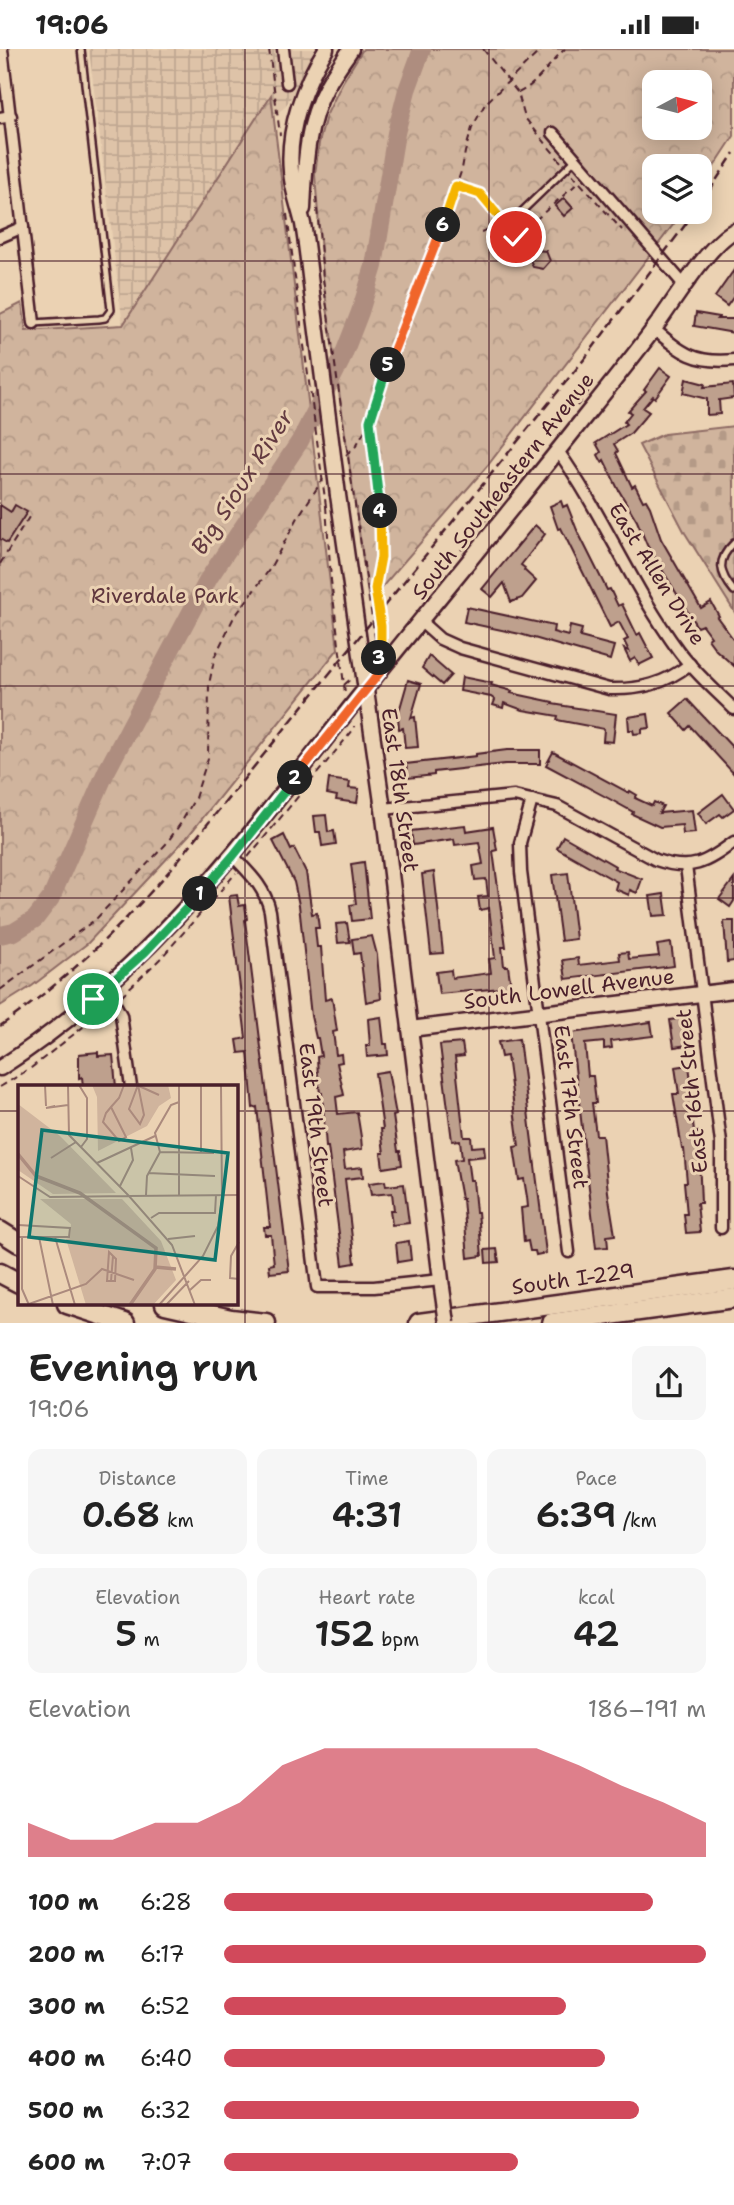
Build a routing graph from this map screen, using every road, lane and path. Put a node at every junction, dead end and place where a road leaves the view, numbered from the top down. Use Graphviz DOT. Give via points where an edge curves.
graph roads {
  1 [pos="2,49"];
  2 [pos="81,49"];
  3 [pos="269,49"];
  4 [pos="283,49"];
  5 [pos="327,49"];
  6 [pos="351,49"];
  7 [pos="483,49"];
  8 [pos="542,49"];
  9 [pos="565,49"];
  10 [pos="509,81"];
  11 [pos="287,83"];
  12 [pos="518,93"];
  13 [pos="5,117"];
  14 [pos="553,133"];
  15 [pos="284,137"];
  16 [pos="576,159"];
  17 [pos="579,182"];
  18 [pos="456,186"];
  19 [pos="316,187"];
  20 [pos="514,219"];
  21 [pos="302,221"];
  22 [pos="506,225"];
  23 [pos="23,227"];
  24 [pos="734,231"];
  25 [pos="481,232"];
  26 [pos="0,237"];
  27 [pos="516,237"];
  28 [pos="529,255"];
  29 [pos="685,286"];
  30 [pos="299,309"];
  31 [pos="34,323"];
  32 [pos="653,329"];
  33 [pos="734,360"];
  34 [pos="370,421"];
  35 [pos="558,451"];
  36 [pos="343,458"];
  37 [pos="326,476"];
  38 [pos="29,517"];
  39 [pos="734,543"];
  40 [pos="0,564"];
  41 [pos="734,591"];
  42 [pos="421,622"];
  43 [pos="377,653"];
  44 [pos="690,664"];
  45 [pos="362,668"];
  46 [pos="381,671"];
  47 [pos="344,686"];
  48 [pos="365,690"];
  49 [pos="734,709"];
  50 [pos="531,800"];
  51 [pos="383,809"];
  52 [pos="734,842"];
  53 [pos="233,856"];
  54 [pos="686,866"];
  55 [pos="106,987"];
  56 [pos="0,990"];
  57 [pos="734,990"];
  58 [pos="701,994"];
  59 [pos="540,1013"];
  60 [pos="410,1029"];
  61 [pos="0,1068"];
  62 [pos="131,1085"];
  63 [pos="734,1141"];
  64 [pos="721,1143"];
  65 [pos="721,1228"];
  66 [pos="0,1231"];
  67 [pos="18,1242"];
  68 [pos="569,1252"];
  69 [pos="0,1273"];
  70 [pos="734,1280"];
  71 [pos="18,1282"];
  72 [pos="442,1284"];
  73 [pos="734,1298"];
  74 [pos="70,1305"];
  75 [pos="169,1305"];
  76 [pos="125,1323"];
  77 [pos="266,1323"];
  78 [pos="419,1323"];
  79 [pos="447,1323"];
  80 [pos="552,1323"];
  1 -- 13 [label="street"];
  2 -- 31 [label="lane" via="111,310 99,320"];
  3 -- 15 [label="path" via="279,133"];
  4 -- 11 [label="street"];
  5 -- 21 [label="street" via="305,90 292,140 290,171"];
  6 -- 21 [label="street" via="324,92 311,129"];
  7 -- 10 [label="path"];
  8 -- 10 [label="path"];
  9 -- 12 [label="path" via="531,87"];
  10 -- 18 [label="path" via="485,104 472,128"];
  13 -- 23 [label="street"];
  14 -- 16 [label="street"];
  16 -- 20 [label="lane"];
  16 -- 29 [label="street"];
  17 -- 27 [label="path"];
  18 -- 22 [label="path" via="480,194"];
  18 -- 34 [label="path"];
  19 -- 43 [label="path, bridge" via="323,279"];
  21 -- 45 [label="street, East 18th Street, bridge"];
  22 -- 25 [label="path"];
  22 -- 27 [label="path"];
  23 -- 26 [label="street"];
  23 -- 31 [label="street"];
  24 -- 29 [label="street, South Southeastern Avenue" via="710,252"];
  27 -- 28 [label="path"];
  29 -- 32 [label="street, South Southeastern Avenue"];
  30 -- 47 [label="path, bridge"];
  32 -- 33 [label="street" via="681,353 711,362"];
  32 -- 35 [label="street, South Southeastern Avenue"];
  34 -- 36 [label="path"];
  34 -- 43 [label="path" via="382,538 375,589 382,638"];
  35 -- 42 [label="street, South Southeastern Avenue"];
  35 -- 44 [label="street, East Allen Drive" via="624,565"];
  37 -- 56 [label="path" via="233,619 215,656 209,684 208,758 181,823 96,919"];
  38 -- 40 [label="path"];
  39 -- 41 [label="lane" via="721,565 724,579"];
  42 -- 44 [label="street" via="440,639 460,648 609,689 656,684"];
  42 -- 46 [label="street, South Southeastern Avenue"];
  43 -- 45 [label="path"];
  43 -- 46 [label="path"];
  44 -- 49 [label="street, East Allen Drive"];
  45 -- 48 [label="street, East 18th Street"];
  46 -- 48 [label="street, South Southeastern Avenue"];
  48 -- 51 [label="street, East 18th Street"];
  48 -- 53 [label="street, South Southeastern Avenue"];
  50 -- 51 [label="street" via="496,796"];
  50 -- 54 [label="street" via="557,806 656,860"];
  50 -- 59 [label="street, East 17th Street" via="520,843 521,872"];
  51 -- 60 [label="street, East 18th Street"];
  52 -- 54 [label="street" via="707,861"];
  53 -- 55 [label="street, South Southeastern Avenue"];
  53 -- 72 [label="street, East 19th Street" via="259,885 270,911 317,1287"];
  54 -- 58 [label="street, East 16th Street"];
  55 -- 61 [label="street, South Southeastern Avenue"];
  55 -- 62 [label="street" via="121,1015"];
  57 -- 58 [label="street, South Lowell Avenue"];
  58 -- 59 [label="street, South Lowell Avenue"];
  58 -- 64 [label="street, East 16th Street"];
  59 -- 60 [label="street, South Lowell Avenue"];
  59 -- 68 [label="street, East 17th Street"];
  60 -- 72 [label="street, East 18th Street"];
  63 -- 64 [label="street"];
  64 -- 65 [label="street, East 16th Street"];
  66 -- 67 [label="highway"];
  69 -- 71 [label="highway"];
  70 -- 78 [label="highway, South I-229"];
  72 -- 79 [label="street, East 18th Street, bridge"];
  73 -- 80 [label="highway, South I-229"];
  74 -- 76 [label="highway"];
  75 -- 77 [label="highway"];
}
